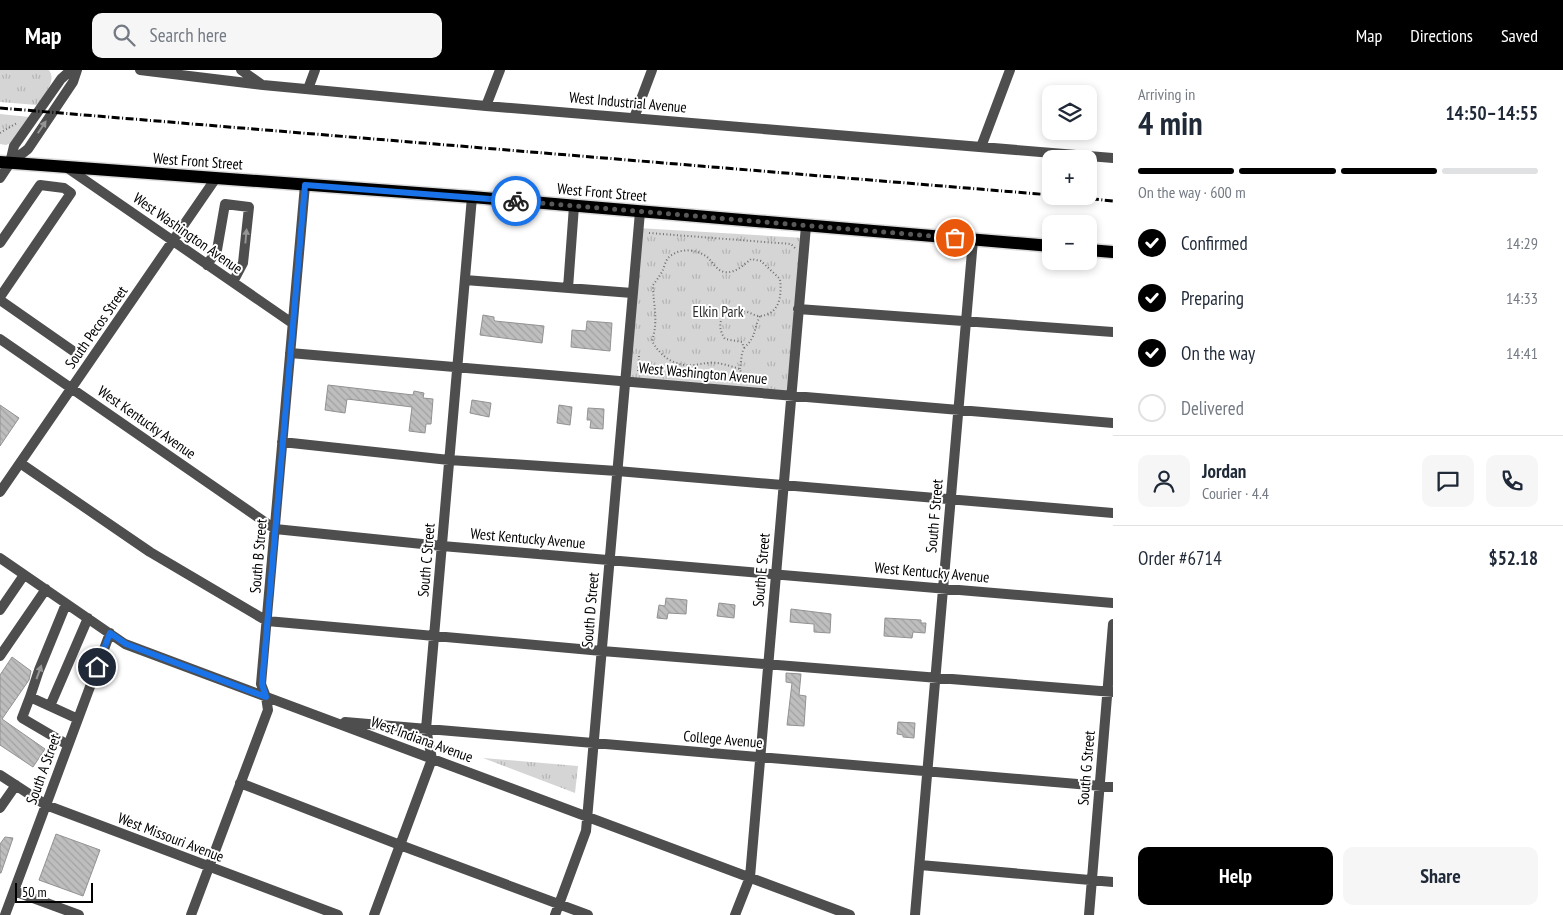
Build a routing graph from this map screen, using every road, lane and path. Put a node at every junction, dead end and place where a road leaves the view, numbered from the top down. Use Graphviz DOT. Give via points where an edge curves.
graph roads {
  1 [pos="71,70"];
  2 [pos="77,70"];
  3 [pos="140,70"];
  4 [pos="242,70"];
  5 [pos="315,70"];
  6 [pos="500,70"];
  7 [pos="652,70"];
  8 [pos="1010,70"];
  9 [pos="263,85"];
  10 [pos="308,89"];
  11 [pos="486,106"];
  12 [pos="634,118"];
  13 [pos="29,124"];
  14 [pos="0,133"];
  15 [pos="981,147"];
  16 [pos="1113,158"];
  17 [pos="5,163"];
  18 [pos="66,168"];
  19 [pos="0,178"];
  20 [pos="216,178"];
  21 [pos="305,185"];
  22 [pos="472,197"];
  23 [pos="574,206"];
  24 [pos="640,212"];
  25 [pos="806,226"];
  26 [pos="648,233"];
  27 [pos="973,240"];
  28 [pos="173,241"];
  29 [pos="0,244"];
  30 [pos="1042,245"];
  31 [pos="795,248"];
  32 [pos="1097,251"];
  33 [pos="1113,252"];
  34 [pos="207,264"];
  35 [pos="465,280"];
  36 [pos="233,282"];
  37 [pos="568,288"];
  38 [pos="632,293"];
  39 [pos="0,298"];
  40 [pos="798,308"];
  41 [pos="760,316"];
  42 [pos="966,321"];
  43 [pos="292,323"];
  44 [pos="1113,332"];
  45 [pos="0,339"];
  46 [pos="744,348"];
  47 [pos="639,351"];
  48 [pos="76,353"];
  49 [pos="290,353"];
  50 [pos="457,368"];
  51 [pos="740,369"];
  52 [pos="643,373"];
  53 [pos="625,382"];
  54 [pos="72,388"];
  55 [pos="743,392"];
  56 [pos="791,396"];
  57 [pos="958,410"];
  58 [pos="1113,422"];
  59 [pos="282,442"];
  60 [pos="450,460"];
  61 [pos="20,463"];
  62 [pos="617,471"];
  63 [pos="783,486"];
  64 [pos="0,492"];
  65 [pos="951,500"];
  66 [pos="1113,513"];
  67 [pos="275,529"];
  68 [pos="442,546"];
  69 [pos="610,560"];
  70 [pos="1,562"];
  71 [pos="24,574"];
  72 [pos="776,574"];
  73 [pos="46,589"];
  74 [pos="943,589"];
  75 [pos="1113,602"];
  76 [pos="66,604"];
  77 [pos="0,610"];
  78 [pos="88,618"];
  79 [pos="267,620"];
  80 [pos="1113,624"];
  81 [pos="110,633"];
  82 [pos="434,637"];
  83 [pos="602,651"];
  84 [pos="1,653"];
  85 [pos="768,665"];
  86 [pos="935,679"];
  87 [pos="1110,692"];
  88 [pos="30,697"];
  89 [pos="266,697"];
  90 [pos="50,706"];
  91 [pos="78,719"];
  92 [pos="331,721"];
  93 [pos="426,729"];
  94 [pos="594,743"];
  95 [pos="68,745"];
  96 [pos="760,757"];
  97 [pos="432,759"];
  98 [pos="927,772"];
  99 [pos="0,774"];
  100 [pos="240,783"];
  101 [pos="16,785"];
  102 [pos="1099,786"];
  103 [pos="1113,787"];
  104 [pos="46,805"];
  105 [pos="0,808"];
  106 [pos="587,817"];
  107 [pos="400,845"];
  108 [pos="920,865"];
  109 [pos="209,867"];
  110 [pos="750,877"];
  111 [pos="1091,880"];
  112 [pos="1113,882"];
  113 [pos="14,891"];
  114 [pos="559,904"];
  115 [pos="5,915"];
  116 [pos="79,915"];
  117 [pos="191,915"];
  118 [pos="338,915"];
  119 [pos="374,915"];
  120 [pos="555,915"];
  121 [pos="588,915"];
  122 [pos="735,915"];
  123 [pos="850,915"];
  124 [pos="915,915"];
  125 [pos="1089,915"];
  1 -- 13 [label="street"];
  17 -- 2 [label="street, one-way" via="28,149 73,82"];
  3 -- 9 [label="street, West Industrial Avenue"];
  4 -- 9 [label="street"];
  5 -- 10 [label="street"];
  6 -- 11 [label="street"];
  7 -- 12 [label="street"];
  8 -- 15 [label="street"];
  9 -- 10 [label="street, West Industrial Avenue"];
  10 -- 11 [label="street, West Industrial Avenue"];
  11 -- 12 [label="street, West Industrial Avenue"];
  12 -- 15 [label="street, West Industrial Avenue"];
  13 -- 14 [label="path" via="16,123"];
  13 -- 17 [label="street"];
  15 -- 16 [label="street, West Industrial Avenue"];
  17 -- 18 [label="main road, West Front Street"];
  17 -- 19 [label="street"];
  18 -- 20 [label="main road, West Front Street"];
  18 -- 28 [label="street, West Washington Avenue"];
  20 -- 21 [label="main road, West Front Street"];
  20 -- 28 [label="street, South Pecos Street"];
  21 -- 22 [label="main road, West Front Street"];
  21 -- 43 [label="street, South B Street"];
  22 -- 23 [label="main road, West Front Street"];
  22 -- 35 [label="street, South C Street"];
  23 -- 24 [label="main road, West Front Street"];
  23 -- 37 [label="street"];
  24 -- 25 [label="main road, West Front Street"];
  24 -- 38 [label="street, South D Street"];
  25 -- 27 [label="main road, West Front Street"];
  25 -- 40 [label="street, South E Street"];
  26 -- 31 [label="path" via="791,244"];
  27 -- 30 [label="main road, West Front Street"];
  27 -- 42 [label="street, South F Street"];
  28 -- 34 [label="street, West Washington Avenue"];
  28 -- 54 [label="street, South Pecos Street"];
  29 -- 39 [label="street" via="40,185 71,192"];
  32 -- 33 [label="main road"];
  34 -- 36 [label="street, West Washington Avenue"];
  36 -- 34 [label="street, one-way" via="243,263 248,207 225,204 217,250"];
  35 -- 37 [label="street"];
  35 -- 50 [label="street, South C Street"];
  36 -- 43 [label="street, West Washington Avenue"];
  37 -- 38 [label="street"];
  38 -- 53 [label="street, South D Street"];
  39 -- 48 [label="street"];
  40 -- 42 [label="street"];
  40 -- 56 [label="street, South E Street"];
  41 -- 46 [label="path" via="754,339"];
  41 -- 46 [label="path" via="746,311 730,312 719,324 724,339 742,342"];
  41 -- 51 [label="path" via="779,305 782,291 780,279 761,261 751,259 731,272 724,272 696,252 676,252 667,260 653,285 656,330 652,341 664,357 677,363 719,363"];
  42 -- 44 [label="street"];
  42 -- 57 [label="street, South F Street"];
  43 -- 49 [label="street, South B Street"];
  45 -- 54 [label="street, West Kentucky Avenue"];
  46 -- 51 [label="path"];
  47 -- 52 [label="path" via="638,371"];
  49 -- 50 [label="street, West Washington Avenue"];
  49 -- 59 [label="street, South B Street"];
  50 -- 53 [label="street, West Washington Avenue"];
  50 -- 60 [label="street, South C Street"];
  51 -- 55 [label="path"];
  53 -- 55 [label="street, West Washington Avenue"];
  53 -- 62 [label="street, South D Street"];
  54 -- 61 [label="street, South Pecos Street"];
  54 -- 67 [label="street, West Kentucky Avenue"];
  55 -- 56 [label="street, West Washington Avenue"];
  56 -- 57 [label="street, West Washington Avenue"];
  56 -- 63 [label="street, South E Street"];
  57 -- 58 [label="street, West Washington Avenue"];
  57 -- 65 [label="street, South F Street"];
  59 -- 60 [label="street"];
  59 -- 67 [label="street, South B Street"];
  60 -- 62 [label="street"];
  60 -- 68 [label="street, South C Street"];
  61 -- 64 [label="street, South Pecos Street"];
  61 -- 79 [label="street" via="150,552"];
  62 -- 63 [label="street"];
  62 -- 69 [label="street, South D Street"];
  63 -- 65 [label="street"];
  63 -- 72 [label="street, South E Street"];
  65 -- 66 [label="street"];
  65 -- 74 [label="street, South F Street"];
  67 -- 68 [label="street, West Kentucky Avenue"];
  67 -- 79 [label="street, South B Street"];
  68 -- 69 [label="street, West Kentucky Avenue"];
  68 -- 82 [label="street, South C Street"];
  69 -- 72 [label="street, West Kentucky Avenue"];
  69 -- 83 [label="street, South D Street"];
  70 -- 71 [label="street, West Indiana Avenue"];
  71 -- 73 [label="street, West Indiana Avenue"];
  71 -- 77 [label="street"];
  72 -- 74 [label="street, West Kentucky Avenue"];
  72 -- 85 [label="street, South E Street"];
  73 -- 76 [label="street, West Indiana Avenue"];
  73 -- 84 [label="street"];
  74 -- 75 [label="street, West Kentucky Avenue"];
  74 -- 86 [label="street, South F Street"];
  76 -- 78 [label="street, West Indiana Avenue"];
  88 -- 76 [label="street, one-way"];
  78 -- 81 [label="street, West Indiana Avenue"];
  78 -- 90 [label="street"];
  79 -- 82 [label="street"];
  79 -- 89 [label="street, South B Street" via="262,684"];
  80 -- 87 [label="street, South G Street"];
  81 -- 89 [label="street, West Indiana Avenue" via="126,644"];
  81 -- 91 [label="street, South A Street"];
  82 -- 83 [label="street"];
  82 -- 93 [label="street, South C Street"];
  83 -- 85 [label="street"];
  83 -- 94 [label="street, South D Street"];
  85 -- 86 [label="street"];
  85 -- 96 [label="street, South E Street"];
  86 -- 87 [label="street"];
  86 -- 98 [label="street, South F Street"];
  87 -- 102 [label="street, South G Street"];
  88 -- 90 [label="street"];
  88 -- 95 [label="street" via="22,718"];
  89 -- 92 [label="street, West Indiana Avenue"];
  89 -- 100 [label="street, South B Street" via="268,710"];
  90 -- 91 [label="street"];
  91 -- 95 [label="street, South A Street"];
  92 -- 93 [label="street, College Avenue"];
  92 -- 97 [label="street, West Indiana Avenue"];
  93 -- 94 [label="street, College Avenue"];
  93 -- 97 [label="street, South C Street"];
  94 -- 96 [label="street, College Avenue"];
  94 -- 106 [label="street, South D Street"];
  95 -- 104 [label="street, South A Street"];
  96 -- 98 [label="street, College Avenue"];
  96 -- 110 [label="street, South E Street"];
  97 -- 106 [label="street, West Indiana Avenue"];
  97 -- 107 [label="street"];
  98 -- 102 [label="street, College Avenue"];
  98 -- 108 [label="street, South F Street"];
  99 -- 101 [label="street, West Missouri Avenue"];
  100 -- 107 [label="street"];
  100 -- 109 [label="street, South B Street"];
  101 -- 104 [label="street, West Missouri Avenue"];
  101 -- 105 [label="street"];
  102 -- 103 [label="street, College Avenue"];
  102 -- 111 [label="street, South G Street"];
  104 -- 109 [label="street, West Missouri Avenue"];
  104 -- 113 [label="street, South A Street"];
  106 -- 110 [label="street, West Indiana Avenue"];
  106 -- 114 [label="street, South D Street" via="586,831"];
  107 -- 114 [label="street"];
  107 -- 119 [label="street"];
  108 -- 111 [label="street"];
  108 -- 124 [label="street, South F Street"];
  109 -- 117 [label="street, South B Street"];
  109 -- 118 [label="street, West Missouri Avenue"];
  110 -- 122 [label="street, South E Street"];
  110 -- 123 [label="street, West Indiana Avenue"];
  111 -- 112 [label="street"];
  111 -- 125 [label="street, South G Street"];
  113 -- 115 [label="street, South A Street"];
  113 -- 116 [label="street"];
  114 -- 120 [label="street, South D Street"];
  114 -- 121 [label="street"];
}
